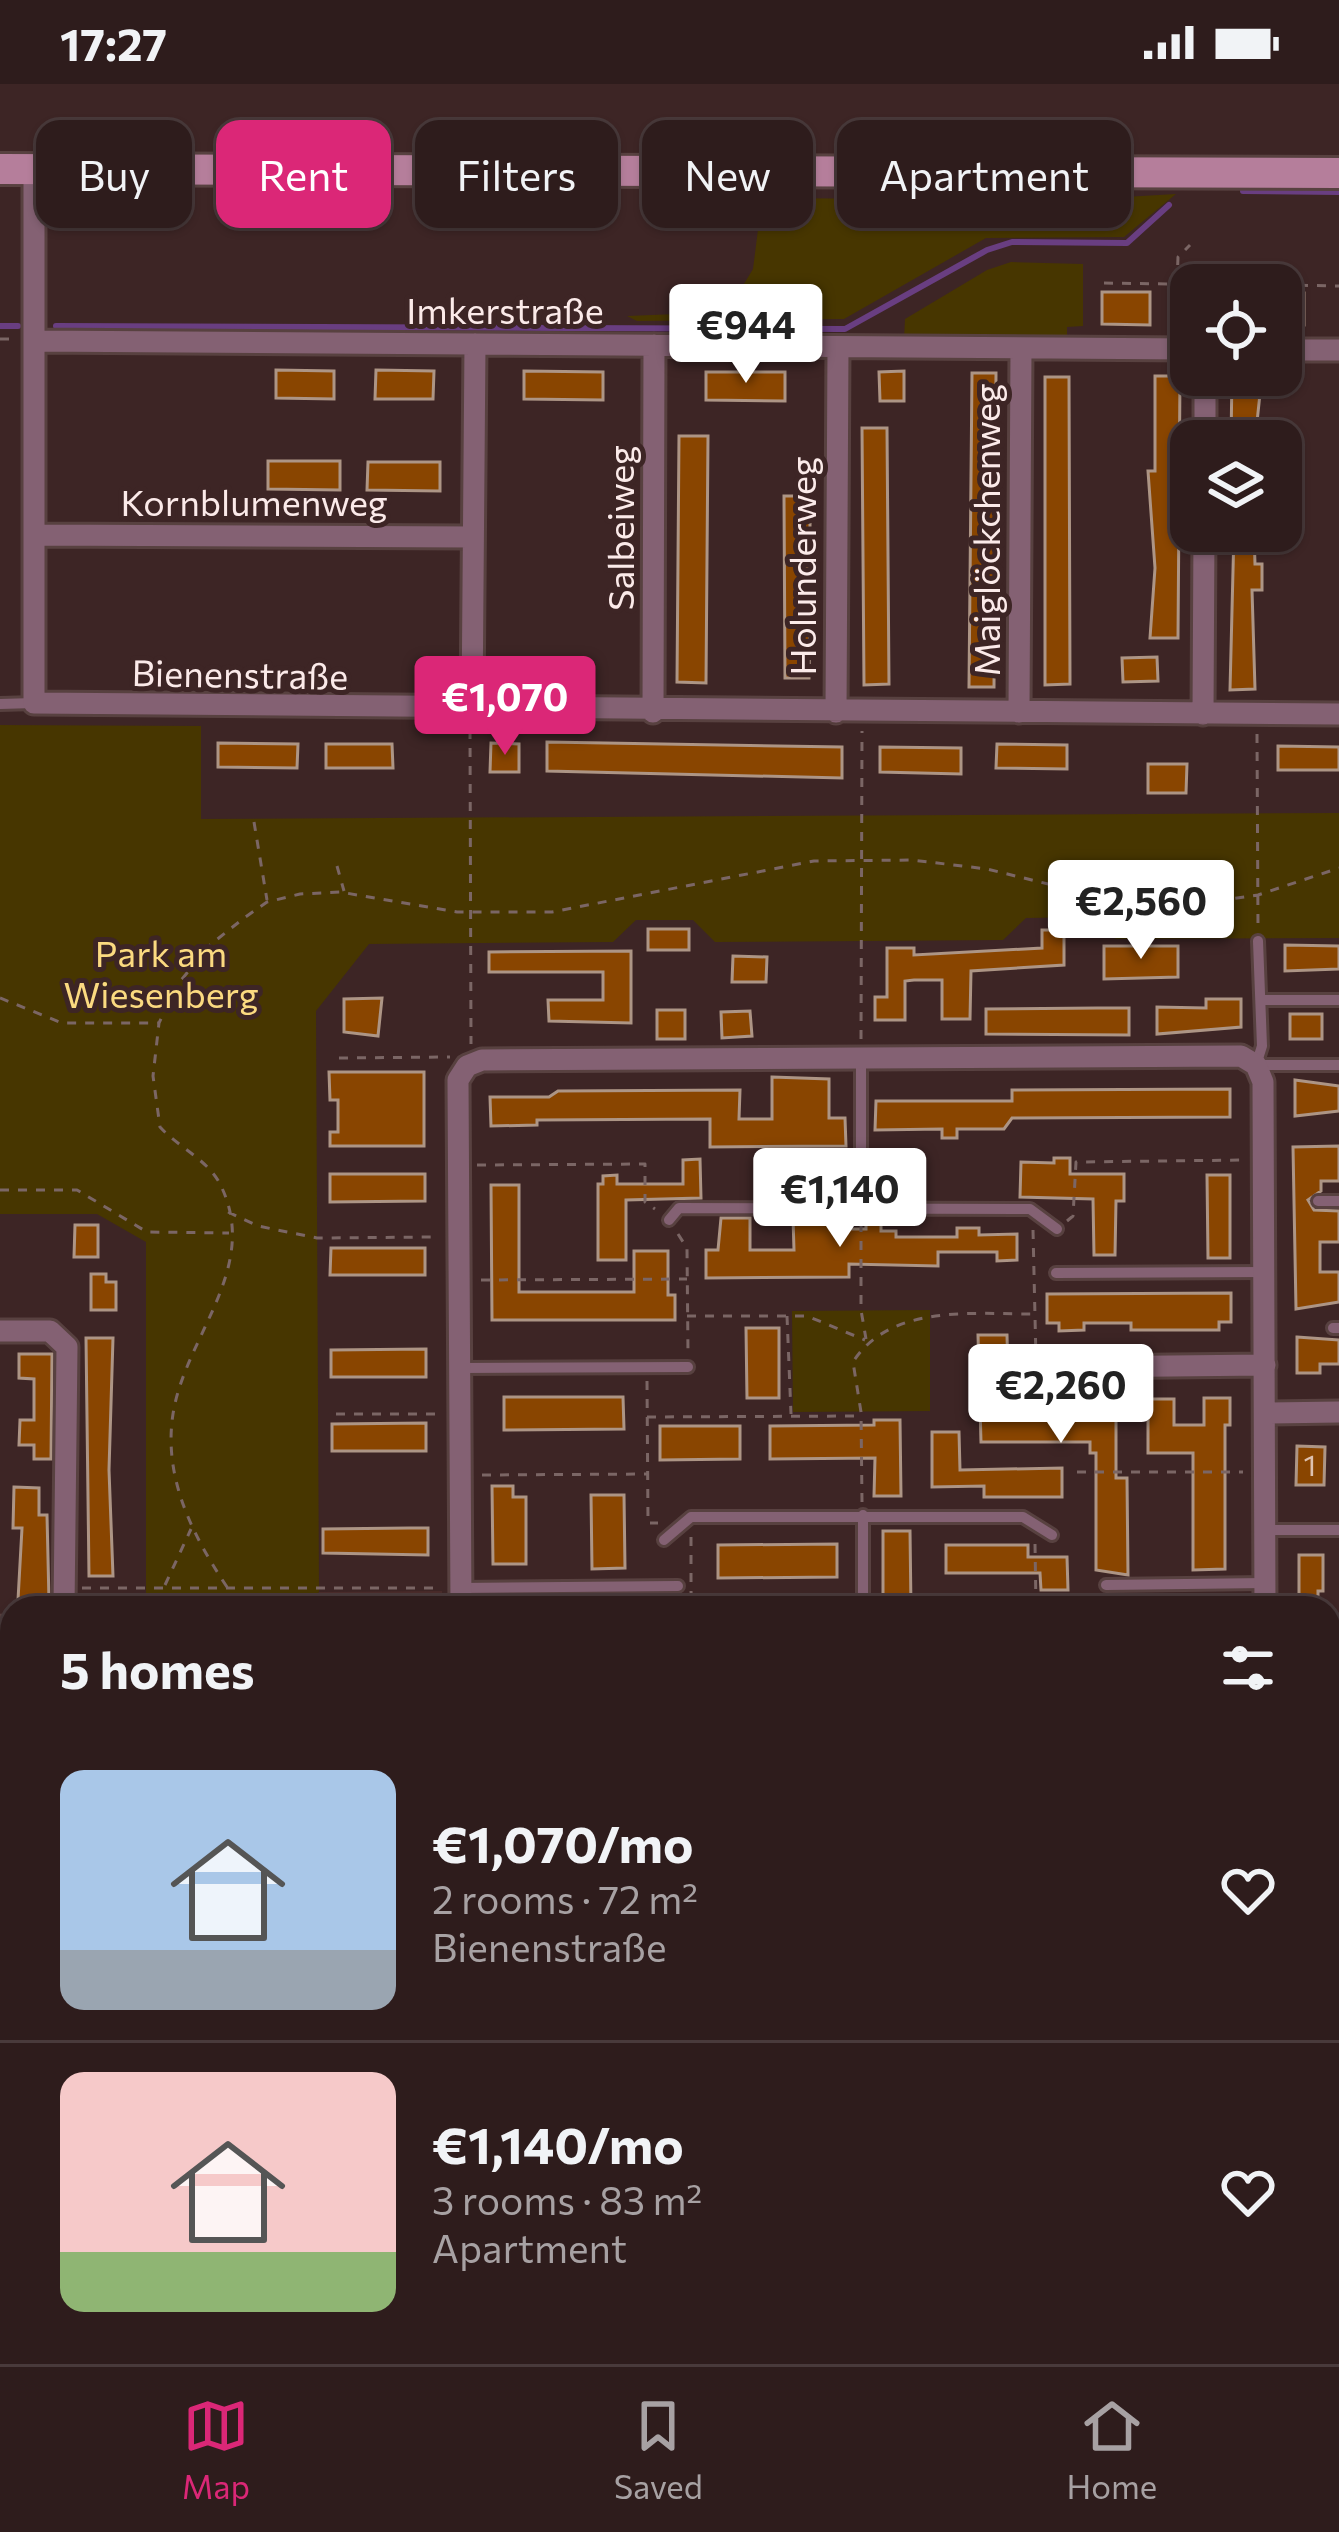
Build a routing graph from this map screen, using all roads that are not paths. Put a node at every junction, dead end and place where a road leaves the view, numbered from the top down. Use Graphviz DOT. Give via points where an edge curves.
graph roads {
  1 [pos="0,169"];
  2 [pos="34,170"];
  3 [pos="1339,173"];
  4 [pos="34,341"];
  5 [pos="475,344"];
  6 [pos="654,345"];
  7 [pos="838,348"];
  8 [pos="1021,348"];
  9 [pos="1170,349"];
  10 [pos="1302,350"];
  11 [pos="1339,350"];
  12 [pos="34,535"];
  13 [pos="473,537"];
  14 [pos="1204,552"];
  15 [pos="34,703"];
  16 [pos="0,704"];
  17 [pos="472,710"];
  18 [pos="653,712"];
  19 [pos="836,712"];
  20 [pos="1019,712"];
  21 [pos="1203,714"];
  22 [pos="1339,715"];
  23 [pos="1258,941"];
  24 [pos="1261,1000"];
  25 [pos="1339,1000"];
  26 [pos="861,1059"];
  27 [pos="1256,1065"];
  28 [pos="1339,1065"];
  29 [pos="1318,1201"];
  30 [pos="1339,1201"];
  31 [pos="861,1207"];
  32 [pos="669,1220"];
  33 [pos="1057,1229"];
  34 [pos="1265,1272"];
  35 [pos="1056,1274"];
  36 [pos="0,1331"];
  37 [pos="1265,1365"];
  38 [pos="688,1367"];
  39 [pos="461,1368"];
  40 [pos="1050,1386"];
  41 [pos="1339,1412"];
  42 [pos="1265,1413"];
  43 [pos="862,1516"];
  44 [pos="1265,1530"];
  45 [pos="1339,1530"];
  46 [pos="1052,1535"];
  47 [pos="664,1540"];
  48 [pos="1265,1583"];
  49 [pos="678,1586"];
  50 [pos="1106,1586"];
  51 [pos="66,1596"];
  52 [pos="460,1596"];
  53 [pos="496,1596"];
  54 [pos="863,1596"];
  55 [pos="1265,1596"];
  56 [pos="0,2147"];
  57 [pos="0,2294"];
  1 -- 2 [label="street"];
  2 -- 3 [label="street"];
  2 -- 4 [label="street"];
  4 -- 5 [label="street, Imkerstraße"];
  4 -- 12 [label="street"];
  5 -- 6 [label="street, Imkerstraße"];
  5 -- 13 [label="street"];
  6 -- 7 [label="street, Imkerstraße"];
  6 -- 18 [label="street, Salbeiweg"];
  7 -- 8 [label="street, Imkerstraße"];
  7 -- 19 [label="street, Holunderweg"];
  8 -- 9 [label="street, Imkerstraße"];
  8 -- 20 [label="street, Maiglöckchenweg"];
  10 -- 11 [label="street"];
  12 -- 13 [label="street, Kornblumenweg"];
  12 -- 15 [label="street"];
  13 -- 17 [label="street"];
  14 -- 21 [label="street"];
  15 -- 16 [label="lane"];
  15 -- 17 [label="street, Bienenstraße"];
  17 -- 18 [label="street, Bienenstraße"];
  18 -- 19 [label="street, Bienenstraße"];
  19 -- 20 [label="street, Bienenstraße"];
  20 -- 21 [label="street, Bienenstraße"];
  21 -- 22 [label="street, Bienenstraße"];
  23 -- 24 [label="lane"];
  24 -- 25 [label="lane"];
  24 -- 27 [label="lane"];
  26 -- 27 [label="street" via="1241,1056"];
  26 -- 31 [label="lane"];
  26 -- 39 [label="street" via="467,1066 458,1080"];
  27 -- 28 [label="lane"];
  27 -- 34 [label="street" via="1263,1082"];
  29 -- 30 [label="lane"];
  31 -- 32 [label="lane" via="679,1208"];
  31 -- 33 [label="lane" via="1030,1208"];
  34 -- 35 [label="lane"];
  34 -- 37 [label="street"];
  36 -- 51 [label="street" via="50,1331 67,1347"];
  37 -- 40 [label="street" via="1077,1367"];
  37 -- 42 [label="street"];
  38 -- 39 [label="lane"];
  39 -- 52 [label="street"];
  41 -- 42 [label="street"];
  42 -- 44 [label="street"];
  43 -- 46 [label="lane" via="1023,1517"];
  43 -- 47 [label="lane" via="685,1520"];
  43 -- 54 [label="lane"];
  44 -- 45 [label="lane"];
  44 -- 48 [label="street"];
  48 -- 50 [label="lane"];
  48 -- 55 [label="street"];
  49 -- 53 [label="lane"];
  56 -- 57 [label="street"];
}
